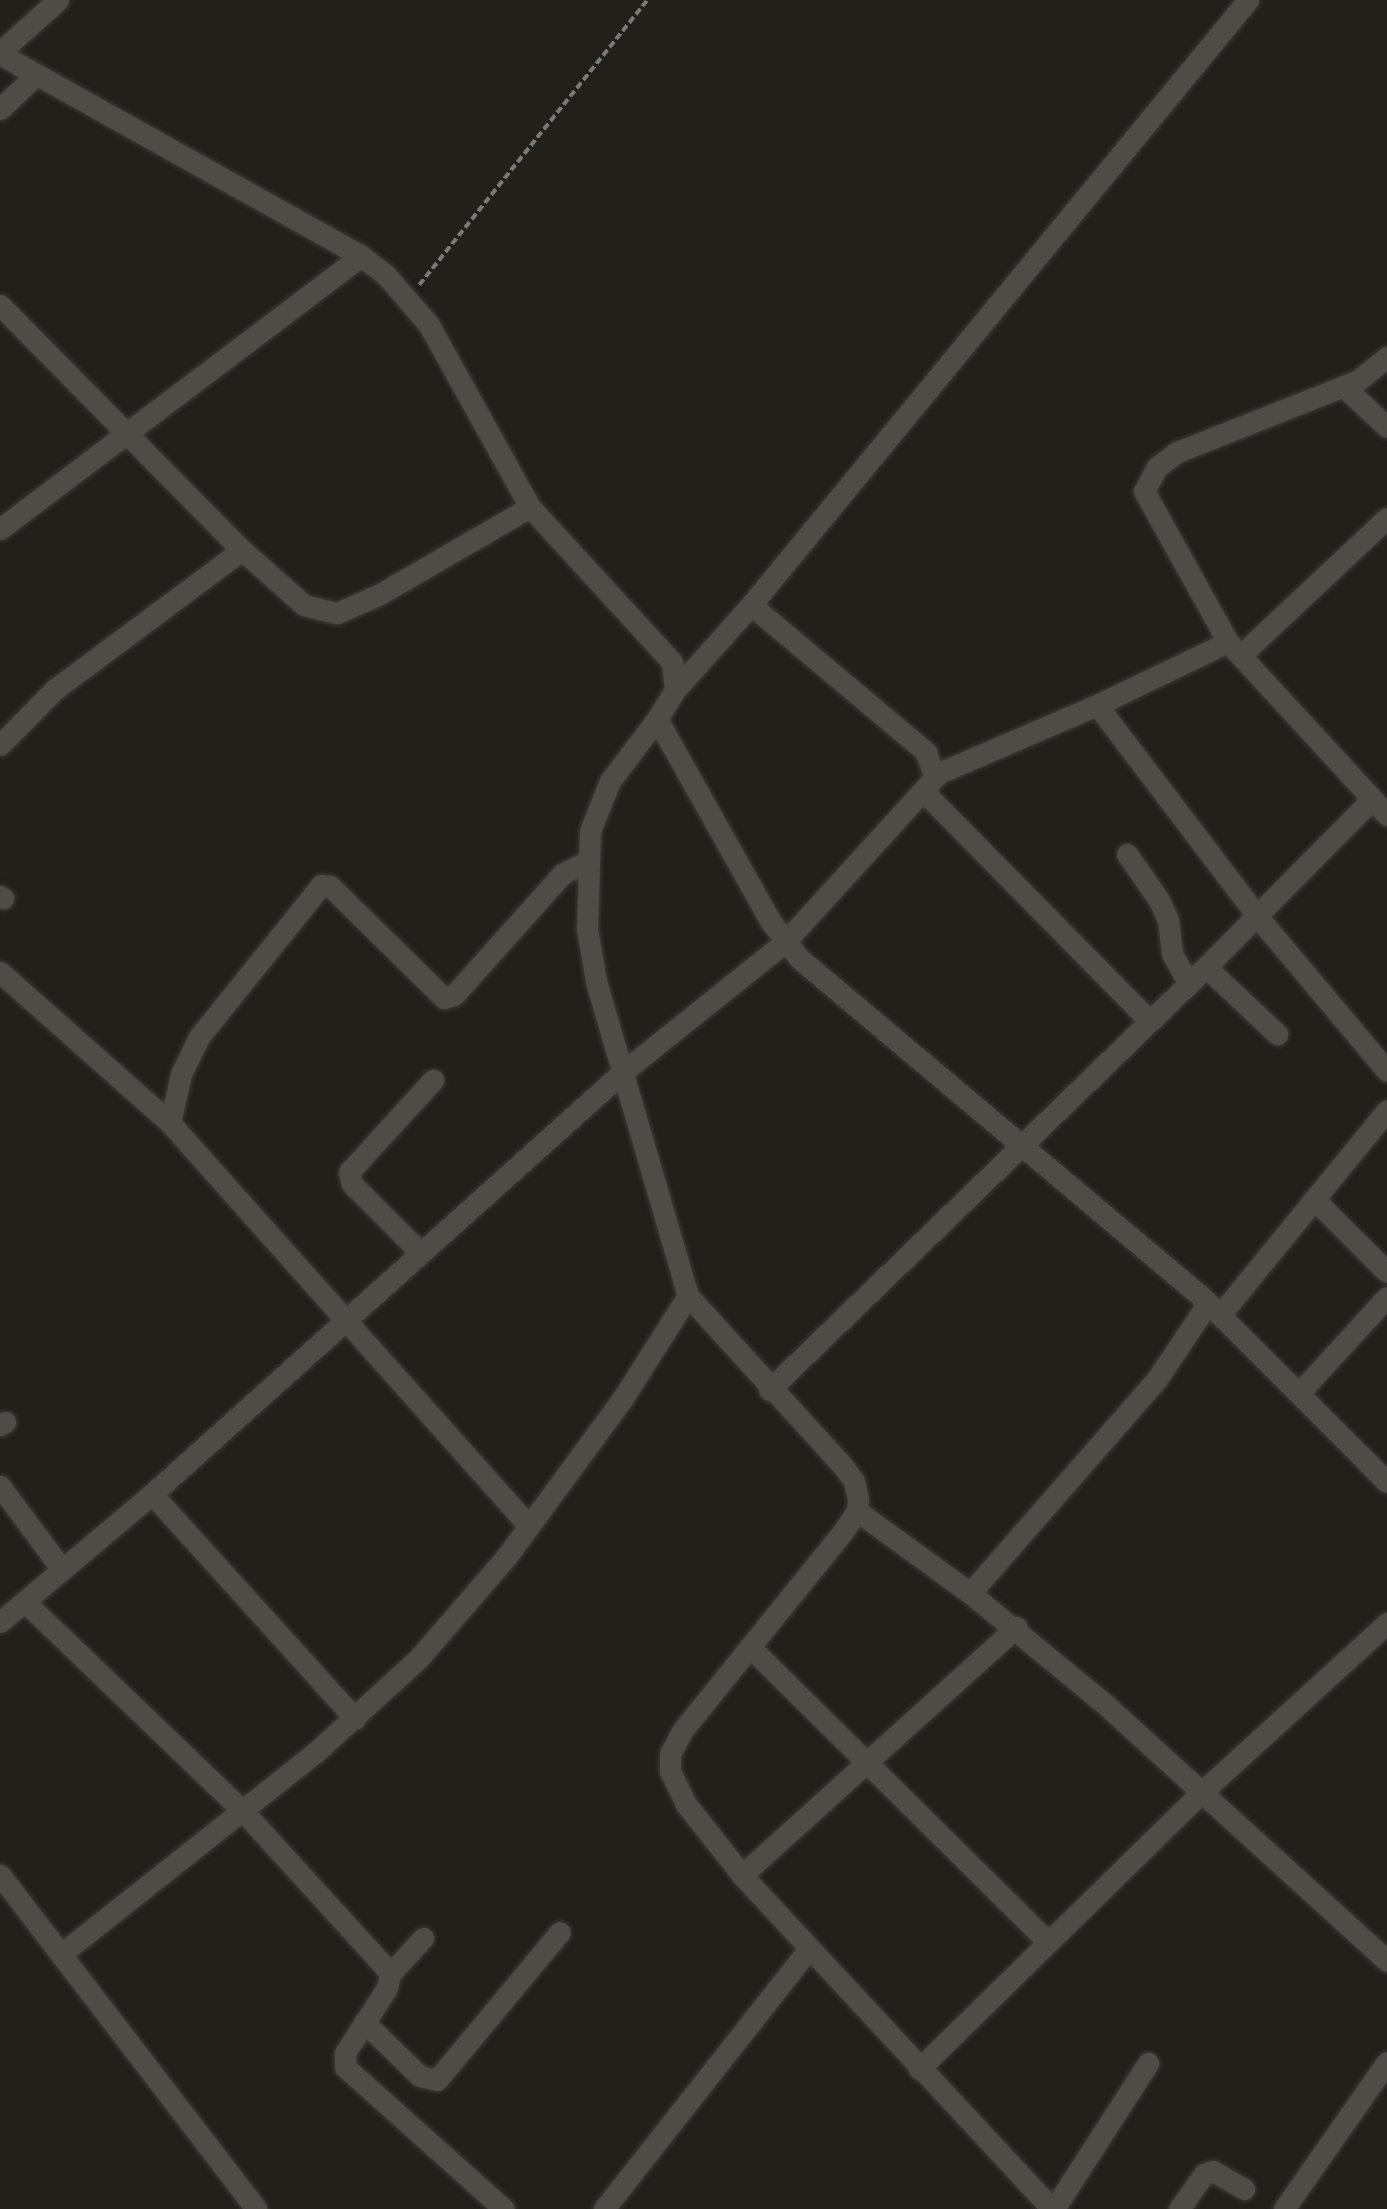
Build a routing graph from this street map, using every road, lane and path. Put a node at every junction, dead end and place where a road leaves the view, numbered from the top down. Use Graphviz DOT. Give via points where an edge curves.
graph roads {
  1 [pos="58,0"];
  2 [pos="647,0"];
  3 [pos="1248,0"];
  4 [pos="0,53"];
  5 [pos="36,75"];
  6 [pos="0,109"];
  7 [pos="361,256"];
  8 [pos="409,297"];
  9 [pos="0,305"];
  10 [pos="1387,357"];
  11 [pos="1343,386"];
  12 [pos="1387,427"];
  13 [pos="128,430"];
  14 [pos="530,507"];
  15 [pos="1387,519"];
  16 [pos="0,529"];
  17 [pos="242,550"];
  18 [pos="751,605"];
  19 [pos="1234,649"];
  20 [pos="672,662"];
  21 [pos="699,664"];
  22 [pos="675,690"];
  23 [pos="1097,705"];
  24 [pos="657,719"];
  25 [pos="0,745"];
  26 [pos="939,774"];
  27 [pos="923,792"];
  28 [pos="1371,800"];
  29 [pos="1387,815"];
  30 [pos="1127,854"];
  31 [pos="589,860"];
  32 [pos="1257,916"];
  33 [pos="785,942"];
  34 [pos="1206,967"];
  35 [pos="0,972"];
  36 [pos="1189,983"];
  37 [pos="1150,1021"];
  38 [pos="1276,1034"];
  39 [pos="624,1071"];
  40 [pos="1387,1071"];
  41 [pos="433,1080"];
  42 [pos="1387,1110"];
  43 [pos="170,1123"];
  44 [pos="1023,1145"];
  45 [pos="1314,1199"];
  46 [pos="419,1251"];
  47 [pos="1387,1272"];
  48 [pos="688,1296"];
  49 [pos="1387,1297"];
  50 [pos="1214,1309"];
  51 [pos="346,1316"];
  52 [pos="769,1390"];
  53 [pos="1298,1394"];
  54 [pos="1387,1482"];
  55 [pos="0,1486"];
  56 [pos="152,1494"];
  57 [pos="857,1511"];
  58 [pos="529,1526"];
  59 [pos="61,1568"];
  60 [pos="970,1593"];
  61 [pos="25,1602"];
  62 [pos="0,1622"];
  63 [pos="1387,1623"];
  64 [pos="1016,1627"];
  65 [pos="751,1648"];
  66 [pos="355,1719"];
  67 [pos="867,1759"];
  68 [pos="1202,1791"];
  69 [pos="242,1810"];
  70 [pos="0,1875"];
  71 [pos="742,1875"];
  72 [pos="560,1932"];
  73 [pos="423,1938"];
  74 [pos="1048,1942"];
  75 [pos="808,1950"];
  76 [pos="61,1954"];
  77 [pos="1387,1961"];
  78 [pos="390,1974"];
  79 [pos="364,2022"];
  80 [pos="1387,2062"];
  81 [pos="1148,2063"];
  82 [pos="919,2069"];
  83 [pos="1244,2189"];
  84 [pos="256,2209"];
  85 [pos="504,2209"];
  86 [pos="604,2209"];
  87 [pos="1053,2209"];
  88 [pos="1180,2209"];
  89 [pos="1284,2209"];
  1 -- 4 [label="street"];
  2 -- 8 [label="path"];
  3 -- 18 [label="street"];
  4 -- 5 [label="street"];
  5 -- 6 [label="street"];
  5 -- 7 [label="street"];
  7 -- 8 [label="street"];
  7 -- 13 [label="street"];
  8 -- 14 [label="street" via="456,369"];
  9 -- 13 [label="street"];
  10 -- 11 [label="street" via="1365,377"];
  11 -- 12 [label="street"];
  11 -- 19 [label="street" via="1177,452 1148,480 1144,497"];
  13 -- 16 [label="street"];
  13 -- 17 [label="street"];
  14 -- 17 [label="street" via="380,594 337,613 304,605"];
  14 -- 20 [label="street"];
  15 -- 19 [label="street"];
  17 -- 25 [label="street" via="54,690"];
  18 -- 21 [label="street"];
  18 -- 26 [label="street" via="926,752"];
  19 -- 23 [label="street"];
  19 -- 28 [label="street"];
  20 -- 21 [label="street"];
  20 -- 22 [label="street"];
  21 -- 22 [label="street"];
  22 -- 24 [label="street"];
  23 -- 26 [label="street"];
  23 -- 32 [label="street"];
  24 -- 31 [label="street" via="598,804"];
  24 -- 33 [label="street"];
  26 -- 27 [label="street"];
  27 -- 33 [label="street"];
  27 -- 37 [label="street"];
  28 -- 29 [label="street"];
  28 -- 32 [label="street"];
  30 -- 36 [label="street" via="1159,900 1168,920 1172,954"];
  31 -- 39 [label="street" via="590,953"];
  31 -- 43 [label="street" via="562,874 454,995 444,998 330,886 321,885 199,1037 181,1074"];
  32 -- 34 [label="street"];
  32 -- 40 [label="street"];
  33 -- 39 [label="street"];
  33 -- 44 [label="street"];
  34 -- 36 [label="street"];
  34 -- 38 [label="street"];
  35 -- 43 [label="street"];
  36 -- 37 [label="street"];
  37 -- 44 [label="street"];
  39 -- 46 [label="street"];
  39 -- 48 [label="street"];
  41 -- 46 [label="street" via="349,1172 352,1184"];
  42 -- 45 [label="street"];
  43 -- 51 [label="street"];
  44 -- 50 [label="street"];
  44 -- 52 [label="street"];
  45 -- 47 [label="street"];
  45 -- 50 [label="street"];
  46 -- 51 [label="street"];
  48 -- 52 [label="street"];
  48 -- 58 [label="street" via="621,1401"];
  49 -- 53 [label="street"];
  50 -- 53 [label="street"];
  50 -- 60 [label="street"];
  51 -- 56 [label="street"];
  51 -- 58 [label="street"];
  52 -- 57 [label="street" via="854,1481"];
  53 -- 54 [label="street"];
  55 -- 59 [label="street"];
  56 -- 59 [label="street"];
  56 -- 66 [label="street"];
  57 -- 60 [label="street"];
  57 -- 65 [label="street"];
  58 -- 66 [label="street" via="419,1658"];
  59 -- 61 [label="street"];
  60 -- 64 [label="street"];
  61 -- 62 [label="street"];
  61 -- 69 [label="street"];
  63 -- 68 [label="street"];
  64 -- 67 [label="street"];
  64 -- 68 [label="street"];
  65 -- 67 [label="street"];
  65 -- 71 [label="street" via="682,1731 669,1761 686,1804"];
  66 -- 69 [label="street"];
  67 -- 71 [label="street"];
  67 -- 74 [label="street"];
  68 -- 74 [label="street"];
  68 -- 77 [label="street"];
  69 -- 76 [label="street"];
  69 -- 78 [label="street"];
  70 -- 76 [label="street"];
  71 -- 75 [label="street"];
  72 -- 79 [label="street" via="437,2080 420,2076"];
  73 -- 78 [label="street"];
  74 -- 82 [label="street"];
  75 -- 82 [label="street"];
  75 -- 86 [label="street"];
  76 -- 84 [label="street"];
  78 -- 79 [label="street" via="387,1988"];
  79 -- 85 [label="street" via="345,2053 345,2067"];
  80 -- 89 [label="street"];
  81 -- 87 [label="street"];
  82 -- 87 [label="street"];
  83 -- 88 [label="street" via="1213,2171 1204,2175"];
}
